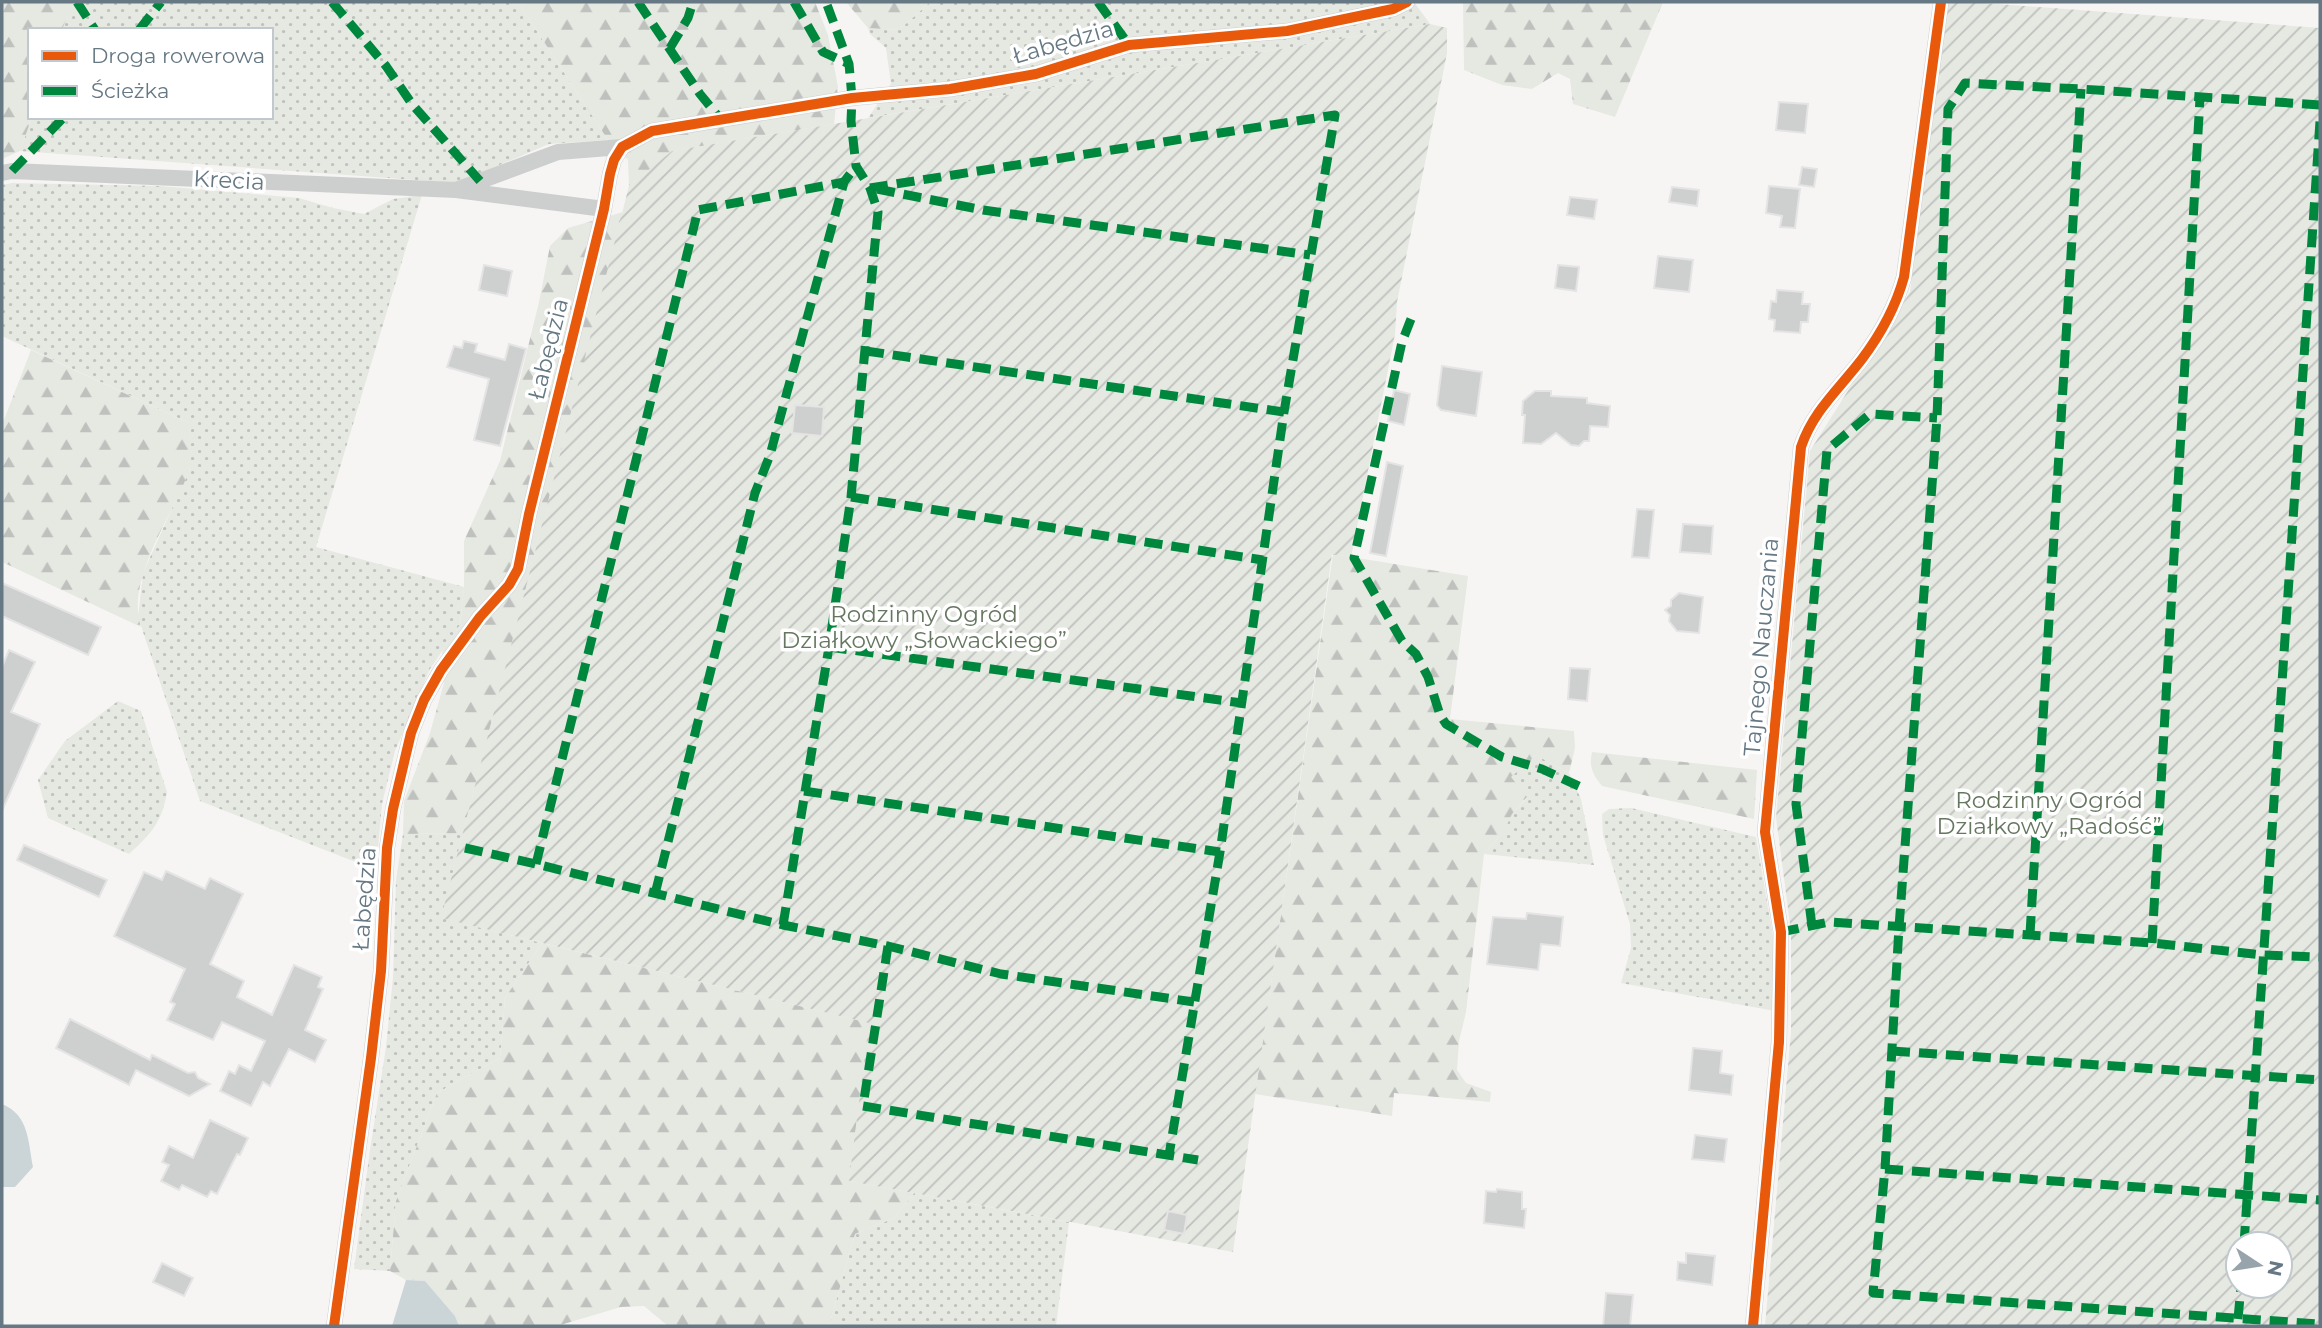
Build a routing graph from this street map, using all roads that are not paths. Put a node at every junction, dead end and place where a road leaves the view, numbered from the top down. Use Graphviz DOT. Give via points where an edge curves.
graph roads {
  1 [pos="1407,2"];
  2 [pos="1941,2"];
  3 [pos="622,147"];
  4 [pos="2,173"];
  5 [pos="456,190"];
  6 [pos="604,209"];
  7 [pos="334,1326"];
  8 [pos="1753,1326"];
  1 -- 3 [label="street, Łabędzia" via="1393,9 1287,31 1129,45 1036,74 975,85 852,98 652,131"];
  2 -- 8 [label="street, Tajnego Nauczania" via="1900,291 1864,356 1813,418 1801,447 1765,832 1781,932 1779,1042"];
  3 -- 5 [label="street, Krecia" via="558,152"];
  3 -- 6 [label="street, Łabędzia" via="614,160"];
  4 -- 5 [label="street, Krecia"];
  5 -- 6 [label="street, Krecia"];
  6 -- 7 [label="street, Łabędzia" via="518,569 441,670 411,733 387,848 381,971"];
}
